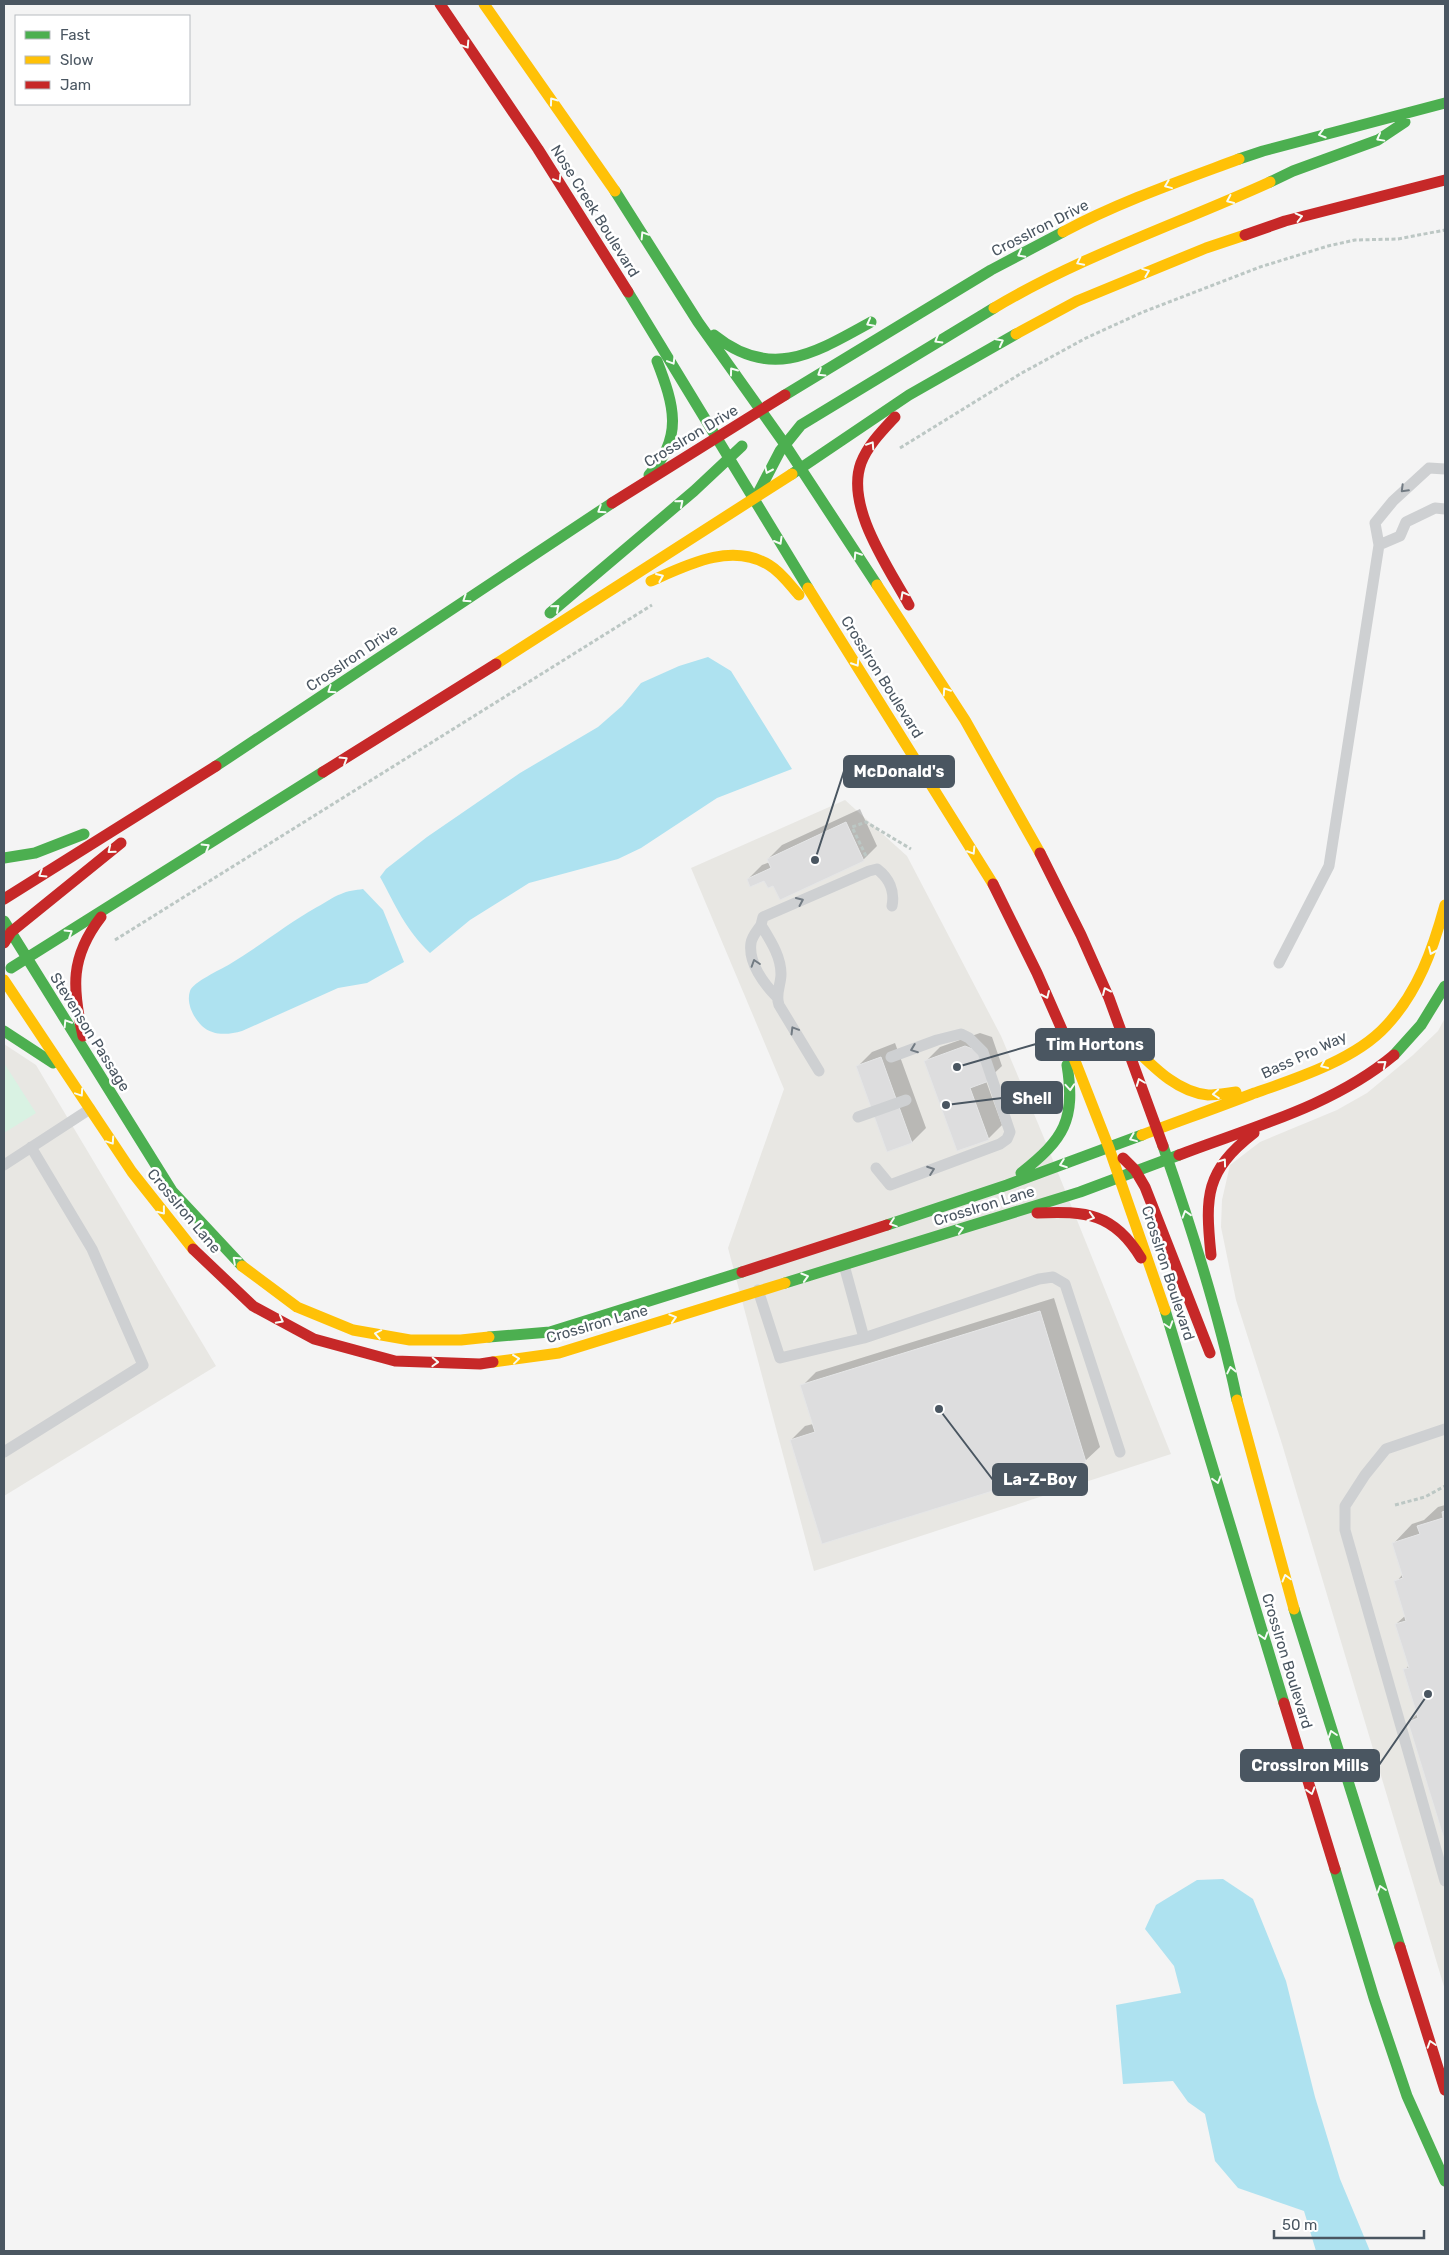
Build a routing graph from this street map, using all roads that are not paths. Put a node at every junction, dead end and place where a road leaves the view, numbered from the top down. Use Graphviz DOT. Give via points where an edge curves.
graph roads {
  1 [pos="440,4"];
  2 [pos="484,4"];
  3 [pos="1445,104"];
  4 [pos="1421,111"];
  5 [pos="1263,151"];
  6 [pos="1169,173"];
  7 [pos="1445,180"];
  8 [pos="627,288"];
  9 [pos="878,319"];
  10 [pos="698,322"];
  11 [pos="942,375"];
  12 [pos="762,411"];
  13 [pos="717,438"];
  14 [pos="784,443"];
  15 [pos="730,458"];
  16 [pos="801,469"];
  17 [pos="1445,469"];
  18 [pos="630,491"];
  19 [pos="755,499"];
  20 [pos="1445,509"];
  21 [pos="1379,546"];
  22 [pos="915,615"];
  23 [pos="831,622"];
  24 [pos="553,628"];
  25 [pos="943,665"];
  26 [pos="449,693"];
  27 [pos="217,765"];
  28 [pos="139,814"];
  29 [pos="1041,854"];
  30 [pos="4,858"];
  31 [pos="4,899"];
  32 [pos="1445,904"];
  33 [pos="892,906"];
  34 [pos="107,909"];
  35 [pos="4,921"];
  36 [pos="761,925"];
  37 [pos="11,932"];
  38 [pos="4,943"];
  39 [pos="27,959"];
  40 [pos="1279,963"];
  41 [pos="4,973"];
  42 [pos="4,980"];
  43 [pos="1445,986"];
  44 [pos="777,998"];
  45 [pos="1058,1022"];
  46 [pos="4,1031"];
  47 [pos="1123,1037"];
  48 [pos="88,1057"];
  49 [pos="891,1058"];
  50 [pos="819,1071"];
  51 [pos="65,1072"];
  52 [pos="1265,1090"];
  53 [pos="906,1100"];
  54 [pos="101,1102"];
  55 [pos="858,1117"];
  56 [pos="1278,1117"];
  57 [pos="1157,1128"];
  58 [pos="31,1147"];
  59 [pos="1109,1148"];
  60 [pos="151,1158"];
  61 [pos="1167,1158"];
  62 [pos="4,1165"];
  63 [pos="876,1168"];
  64 [pos="1135,1170"];
  65 [pos="132,1172"];
  66 [pos="1120,1177"];
  67 [pos="1007,1185"];
  68 [pos="1008,1214"];
  69 [pos="840,1253"];
  70 [pos="751,1269"];
  71 [pos="1155,1279"];
  72 [pos="758,1291"];
  73 [pos="1220,1329"];
  74 [pos="864,1338"];
  75 [pos="1241,1417"];
  76 [pos="1445,1429"];
  77 [pos="4,1452"];
  78 [pos="1120,1452"];
  79 [pos="1445,1881"];
  80 [pos="1445,2090"];
  81 [pos="1445,2182"];
  1 -- 8 [label="street, Nose Creek Boulevard, one-way"];
  10 -- 2 [label="street, Nose Creek Boulevard, one-way" via="620,198"];
  3 -- 4 [label="street, CrossIron Drive"];
  4 -- 5 [label="street, CrossIron Drive, one-way"];
  4 -- 14 [label="street, one-way" via="1378,140 1294,171 1211,209 1088,258 1031,286 824,409 801,425"];
  5 -- 6 [label="street" via="1231,151"];
  5 -- 12 [label="street, CrossIron Drive, one-way" via="1089,218 991,270"];
  11 -- 7 [label="street, one-way" via="1077,301 1206,248 1285,221"];
  8 -- 13 [label="street, Nose Creek Boulevard, one-way"];
  8 -- 18 [label="street" via="672,406 666,456"];
  9 -- 10 [label="street, one-way" via="798,356 770,359 738,352"];
  12 -- 10 [label="street, Nose Creek Boulevard, one-way"];
  11 -- 16 [label="street"];
  22 -- 11 [label="street, one-way" via="870,530 861,505 859,471 870,444"];
  12 -- 13 [label="street, CrossIron Drive"];
  12 -- 14 [label="street, CrossIron Boulevard"];
  12 -- 15 [label="street" via="753,432"];
  13 -- 15 [label="street, CrossIron Boulevard"];
  13 -- 18 [label="street, CrossIron Drive"];
  14 -- 16 [label="street, CrossIron Boulevard"];
  14 -- 19 [label="street, one-way"];
  15 -- 19 [label="street, CrossIron Boulevard"];
  26 -- 15 [label="street, one-way" via="530,630"];
  16 -- 19 [label="street"];
  29 -- 16 [label="street, CrossIron Boulevard, one-way" via="965,720"];
  17 -- 21 [label="lane, one-way" via="1429,468 1393,501 1375,522"];
  18 -- 27 [label="street, CrossIron Drive, one-way"];
  19 -- 23 [label="street, CrossIron Boulevard, one-way"];
  19 -- 24 [label="street"];
  20 -- 21 [label="lane" via="1436,508 1406,522 1400,536"];
  21 -- 40 [label="lane" via="1329,866"];
  24 -- 23 [label="street, one-way" via="679,568 733,556 746,556 768,565"];
  23 -- 45 [label="street, CrossIron Boulevard, one-way" via="991,881"];
  24 -- 26 [label="street"];
  25 -- 29 [label="street" via="986,741"];
  34 -- 26 [label="street, one-way"];
  27 -- 28 [label="street, CrossIron Drive"];
  27 -- 37 [label="street, one-way"];
  28 -- 30 [label="street" via="35,852"];
  28 -- 31 [label="street, CrossIron Drive, one-way"];
  47 -- 29 [label="street, CrossIron Boulevard, one-way" via="1081,935"];
  32 -- 52 [label="street, Bass Pro Way, one-way" via="1436,942 1416,986 1384,1028 1336,1060"];
  36 -- 33 [label="lane, one-way" via="763,917 877,869 892,890"];
  39 -- 34 [label="street, one-way"];
  34 -- 48 [label="street" via="90,929 80,948 75,969 75,1001"];
  35 -- 37 [label="street, Stevenson Passage"];
  36 -- 44 [label="lane" via="780,965 781,982"];
  44 -- 36 [label="lane, one-way" via="760,976 750,944"];
  37 -- 38 [label="street"];
  37 -- 39 [label="street, Stevenson Passage"];
  39 -- 41 [label="street"];
  48 -- 39 [label="street, Stevenson Passage, one-way"];
  42 -- 51 [label="street, Stevenson Passage"];
  56 -- 43 [label="street, one-way" via="1354,1085 1400,1049 1436,1012"];
  50 -- 44 [label="lane, one-way"];
  45 -- 59 [label="street, CrossIron Boulevard"];
  45 -- 67 [label="street, one-way" via="1069,1076 1071,1103 1066,1124 1057,1142"];
  46 -- 51 [label="street"];
  52 -- 47 [label="street, one-way" via="1205,1095 1183,1088 1164,1076"];
  57 -- 47 [label="street, CrossIron Boulevard, one-way"];
  48 -- 54 [label="street, Stevenson Passage"];
  63 -- 49 [label="lane, one-way" via="890,1185 1000,1144 1010,1132 983,1052 969,1038 961,1034 953,1036"];
  51 -- 54 [label="street, Stevenson Passage, one-way"];
  52 -- 57 [label="street, Bass Pro Way"];
  53 -- 55 [label="lane"];
  54 -- 58 [label="lane"];
  54 -- 60 [label="street, Stevenson Passage"];
  54 -- 65 [label="street, Stevenson Passage, one-way"];
  56 -- 61 [label="street"];
  73 -- 56 [label="street, one-way" via="1210,1242 1210,1188 1221,1162 1232,1150"];
  57 -- 59 [label="street, Bass Pro Way, one-way"];
  57 -- 61 [label="street, CrossIron Boulevard"];
  58 -- 62 [label="lane"];
  58 -- 77 [label="lane" via="92,1249 143,1365"];
  59 -- 64 [label="street"];
  59 -- 66 [label="street, CrossIron Boulevard"];
  59 -- 67 [label="street, CrossIron Lane, one-way"];
  70 -- 60 [label="street, CrossIron Lane, one-way" via="550,1332 461,1340 410,1340 353,1330 297,1307 237,1262 172,1191"];
  61 -- 64 [label="street"];
  73 -- 61 [label="street, CrossIron Boulevard, one-way" via="1188,1217"];
  64 -- 66 [label="street"];
  64 -- 75 [label="street" via="1148,1193 1218,1371"];
  65 -- 72 [label="street, CrossIron Lane, one-way" via="192,1248 253,1306 314,1339 395,1361 480,1364 559,1353"];
  66 -- 68 [label="street, CrossIron Lane"];
  66 -- 71 [label="street, CrossIron Boulevard"];
  67 -- 69 [label="street, CrossIron Lane, one-way"];
  69 -- 68 [label="street, CrossIron Lane, one-way"];
  68 -- 71 [label="street, one-way" via="1084,1215 1107,1222 1120,1230 1133,1245"];
  69 -- 70 [label="street, CrossIron Lane"];
  72 -- 69 [label="street, CrossIron Lane, one-way"];
  69 -- 74 [label="lane"];
  70 -- 72 [label="lane"];
  71 -- 81 [label="street, CrossIron Boulevard, one-way" via="1374,1998 1407,2096"];
  72 -- 74 [label="lane" via="780,1358"];
  75 -- 73 [label="street, CrossIron Boulevard, one-way"];
  74 -- 78 [label="lane" via="1053,1277 1065,1284"];
  80 -- 75 [label="street, CrossIron Boulevard, one-way" via="1303,1642"];
  76 -- 79 [label="lane" via="1386,1449 1364,1475 1345,1506 1345,1530"];
}
